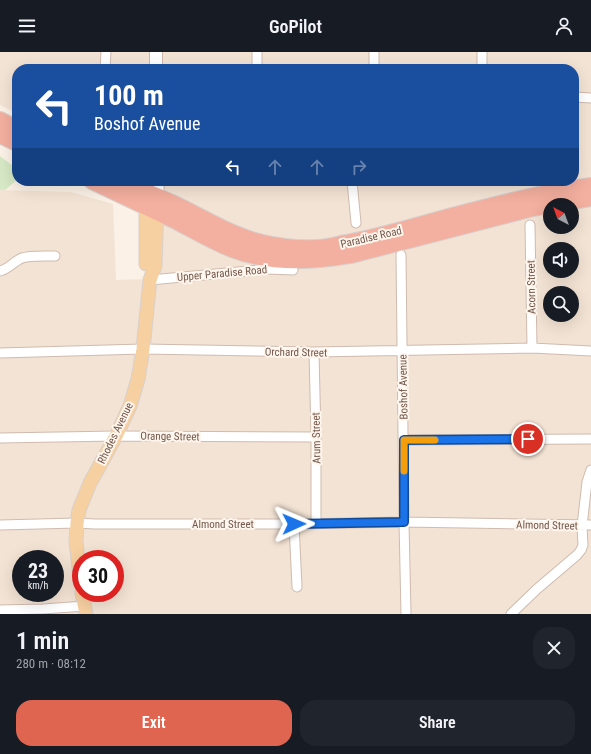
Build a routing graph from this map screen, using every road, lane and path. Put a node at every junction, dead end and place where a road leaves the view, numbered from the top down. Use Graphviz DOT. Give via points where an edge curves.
graph roads {
  1 [pos="106,52"];
  2 [pos="156,52"];
  3 [pos="257,52"];
  4 [pos="374,52"];
  5 [pos="482,52"];
  6 [pos="105,64"];
  7 [pos="156,64"];
  8 [pos="257,64"];
  9 [pos="374,64"];
  10 [pos="482,64"];
  11 [pos="579,97"];
  12 [pos="591,98"];
  13 [pos="0,120"];
  14 [pos="12,126"];
  15 [pos="0,135"];
  16 [pos="12,141"];
  17 [pos="109,186"];
  18 [pos="131,186"];
  19 [pos="156,186"];
  20 [pos="352,186"];
  21 [pos="591,186"];
  22 [pos="151,198"];
  23 [pos="591,198"];
  24 [pos="579,200"];
  25 [pos="543,207"];
  26 [pos="356,223"];
  27 [pos="530,225"];
  28 [pos="401,255"];
  29 [pos="55,256"];
  30 [pos="293,270"];
  31 [pos="0,271"];
  32 [pos="150,280"];
  33 [pos="532,348"];
  34 [pos="143,349"];
  35 [pos="402,351"];
  36 [pos="591,351"];
  37 [pos="314,352"];
  38 [pos="0,353"];
  39 [pos="116,436"];
  40 [pos="0,438"];
  41 [pos="316,438"];
  42 [pos="591,439"];
  43 [pos="404,440"];
  44 [pos="591,470"];
  45 [pos="404,522"];
  46 [pos="77,523"];
  47 [pos="316,523"];
  48 [pos="294,524"];
  49 [pos="0,525"];
  50 [pos="587,526"];
  51 [pos="77,550"];
  52 [pos="297,587"];
  53 [pos="0,610"];
  54 [pos="85,610"];
  55 [pos="406,614"];
  56 [pos="511,614"];
  1 -- 6 [label="street"];
  2 -- 7 [label="main road"];
  3 -- 8 [label="street"];
  4 -- 9 [label="street"];
  5 -- 10 [label="street"];
  11 -- 12 [label="street"];
  13 -- 14 [label="highway"];
  15 -- 16 [label="highway"];
  17 -- 22 [label="highway"];
  18 -- 22 [label="highway"];
  19 -- 22 [label="main road"];
  20 -- 26 [label="street"];
  21 -- 22 [label="highway, Paradise Road" via="482,208 359,241 318,248 290,248 247,239 172,203"];
  22 -- 25 [label="highway, Paradise Road" via="213,240 233,250 289,261 351,255"];
  22 -- 32 [label="main road, Rhodes Avenue" via="155,266"];
  23 -- 24 [label="highway, Paradise Road"];
  27 -- 33 [label="street, Acorn Street"];
  28 -- 35 [label="street, Boshof Avenue"];
  29 -- 31 [label="street" via="25,257"];
  30 -- 32 [label="street, Upper Paradise Road" via="269,269"];
  32 -- 34 [label="main road, Rhodes Avenue"];
  33 -- 35 [label="street, Orchard Street"];
  33 -- 36 [label="street, Orchard Street"];
  34 -- 37 [label="street, Orchard Street"];
  34 -- 38 [label="street, Orchard Street"];
  34 -- 39 [label="main road, Rhodes Avenue" via="130,406"];
  35 -- 37 [label="street, Orchard Street"];
  35 -- 43 [label="street, Boshof Avenue"];
  37 -- 41 [label="street, Arum Street"];
  39 -- 40 [label="street, Orange Street"];
  39 -- 41 [label="street, Orange Street"];
  39 -- 46 [label="main road, Rhodes Avenue" via="90,483 79,510"];
  41 -- 47 [label="street, Arum Street"];
  42 -- 43 [label="street"];
  43 -- 45 [label="street, Boshof Avenue"];
  44 -- 50 [label="street" via="587,482"];
  45 -- 47 [label="street, Almond Street"];
  45 -- 50 [label="street, Almond Street"];
  45 -- 55 [label="street, Boshof Avenue"];
  46 -- 48 [label="street, Almond Street"];
  46 -- 49 [label="street, Almond Street"];
  46 -- 51 [label="main road, Rhodes Avenue"];
  47 -- 48 [label="street, Almond Street"];
  48 -- 52 [label="street"];
  50 -- 56 [label="street" via="583,545 577,555"];
  53 -- 54 [label="street"];
}
